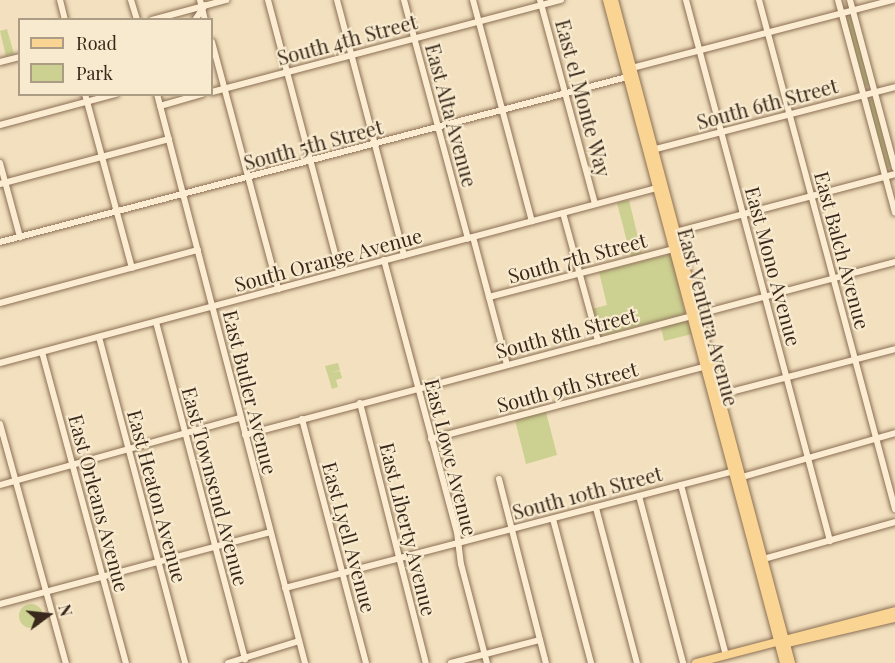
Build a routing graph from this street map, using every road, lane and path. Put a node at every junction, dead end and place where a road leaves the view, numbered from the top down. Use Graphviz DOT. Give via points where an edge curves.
graph roads {
  1 [pos="60,0"];
  2 [pos="131,0"];
  3 [pos="210,0"];
  4 [pos="226,0"];
  5 [pos="268,0"];
  6 [pos="337,0"];
  7 [pos="404,0"];
  8 [pos="473,0"];
  9 [pos="561,0"];
  10 [pos="607,0"];
  11 [pos="614,0"];
  12 [pos="686,0"];
  13 [pos="759,0"];
  14 [pos="838,0"];
  15 [pos="850,0"];
  16 [pos="892,0"];
  17 [pos="541,3"];
  18 [pos="202,5"];
  19 [pos="853,10"];
  20 [pos="842,13"];
  21 [pos="64,18"];
  22 [pos="136,18"];
  23 [pos="159,18"];
  24 [pos="479,22"];
  25 [pos="767,32"];
  26 [pos="414,38"];
  27 [pos="213,46"];
  28 [pos="699,50"];
  29 [pos="352,56"];
  30 [pos="18,58"];
  31 [pos="0,62"];
  32 [pos="630,72"];
  33 [pos="288,73"];
  34 [pos="895,87"];
  35 [pos="225,88"];
  36 [pos="213,92"];
  37 [pos="875,92"];
  38 [pos="566,94"];
  39 [pos="864,95"];
  40 [pos="86,96"];
  41 [pos="109,96"];
  42 [pos="158,96"];
  43 [pos="195,96"];
  44 [pos="87,102"];
  45 [pos="160,106"];
  46 [pos="502,111"];
  47 [pos="789,114"];
  48 [pos="0,125"];
  49 [pos="438,128"];
  50 [pos="721,132"];
  51 [pos="169,139"];
  52 [pos="375,145"];
  53 [pos="651,150"];
  54 [pos="102,157"];
  55 [pos="312,162"];
  56 [pos="0,163"];
  57 [pos="895,168"];
  58 [pos="895,174"];
  59 [pos="885,177"];
  60 [pos="248,178"];
  61 [pos="3,183"];
  62 [pos="661,187"];
  63 [pos="183,194"];
  64 [pos="811,196"];
  65 [pos="595,204"];
  66 [pos="117,212"];
  67 [pos="563,213"];
  68 [pos="743,213"];
  69 [pos="895,213"];
  70 [pos="532,221"];
  71 [pos="673,233"];
  72 [pos="20,237"];
  73 [pos="470,238"];
  74 [pos="0,242"];
  75 [pos="673,249"];
  76 [pos="198,250"];
  77 [pos="404,255"];
  78 [pos="384,260"];
  79 [pos="895,262"];
  80 [pos="132,268"];
  81 [pos="340,272"];
  82 [pos="580,274"];
  83 [pos="834,278"];
  84 [pos="278,289"];
  85 [pos="765,295"];
  86 [pos="489,297"];
  87 [pos="0,303"];
  88 [pos="212,306"];
  89 [pos="694,315"];
  90 [pos="156,322"];
  91 [pos="99,337"];
  92 [pos="598,341"];
  93 [pos="895,349"];
  94 [pos="42,352"];
  95 [pos="855,360"];
  96 [pos="0,363"];
  97 [pos="507,365"];
  98 [pos="708,366"];
  99 [pos="786,378"];
  100 [pos="418,388"];
  101 [pos="719,395"];
  102 [pos="360,404"];
  103 [pos="240,418"];
  104 [pos="302,420"];
  105 [pos="0,424"];
  106 [pos="185,434"];
  107 [pos="895,434"];
  108 [pos="245,435"];
  109 [pos="431,439"];
  110 [pos="876,440"];
  111 [pos="129,449"];
  112 [pos="808,459"];
  113 [pos="71,464"];
  114 [pos="733,471"];
  115 [pos="742,477"];
  116 [pos="499,479"];
  117 [pos="14,482"];
  118 [pos="0,485"];
  119 [pos="681,485"];
  120 [pos="639,496"];
  121 [pos="596,508"];
  122 [pos="895,509"];
  123 [pos="553,519"];
  124 [pos="895,522"];
  125 [pos="511,529"];
  126 [pos="270,532"];
  127 [pos="830,541"];
  128 [pos="457,543"];
  129 [pos="214,547"];
  130 [pos="399,558"];
  131 [pos="760,560"];
  132 [pos="158,561"];
  133 [pos="343,572"];
  134 [pos="102,576"];
  135 [pos="285,588"];
  136 [pos="46,591"];
  137 [pos="0,604"];
  138 [pos="895,611"];
  139 [pos="895,618"];
  140 [pos="540,640"];
  141 [pos="299,641"];
  142 [pos="783,642"];
  143 [pos="484,654"];
  144 [pos="726,655"];
  145 [pos="245,658"];
  146 [pos="66,663"];
  147 [pos="126,663"];
  148 [pos="185,663"];
  149 [pos="228,663"];
  150 [pos="305,663"];
  151 [pos="366,663"];
  152 [pos="426,663"];
  153 [pos="451,663"];
  154 [pos="487,663"];
  155 [pos="546,663"];
  156 [pos="591,663"];
  157 [pos="637,663"];
  158 [pos="683,663"];
  159 [pos="696,663"];
  160 [pos="784,663"];
  161 [pos="791,663"];
  1 -- 21 [label="street"];
  2 -- 22 [label="street"];
  3 -- 18 [label="street"];
  4 -- 18 [label="street"];
  5 -- 33 [label="street"];
  6 -- 29 [label="street"];
  7 -- 26 [label="street, East Alta Avenue"];
  8 -- 24 [label="street"];
  9 -- 17 [label="street, South 4th Street"];
  10 -- 32 [label="main road, East Ventura Avenue"];
  11 -- 32 [label="main road, East Ventura Avenue"];
  12 -- 28 [label="street, East Mono Avenue"];
  13 -- 25 [label="street, East Balch Avenue"];
  14 -- 20 [label="street"];
  15 -- 19 [label="street"];
  16 -- 19 [label="street, South 5th Street"];
  17 -- 24 [label="street, South 4th Street"];
  17 -- 38 [label="street, East el Monte Way"];
  18 -- 23 [label="street"];
  19 -- 20 [label="street, South 5th Street"];
  19 -- 37 [label="street"];
  20 -- 25 [label="street, South 5th Street"];
  20 -- 39 [label="street"];
  24 -- 26 [label="street, South 4th Street"];
  24 -- 46 [label="street"];
  25 -- 28 [label="street, South 5th Street"];
  25 -- 47 [label="street, East Balch Avenue"];
  26 -- 29 [label="street, South 4th Street"];
  26 -- 49 [label="street, East Alta Avenue"];
  27 -- 35 [label="street"];
  28 -- 32 [label="street, South 5th Street"];
  28 -- 50 [label="street, East Mono Avenue"];
  29 -- 33 [label="street, South 4th Street"];
  29 -- 52 [label="street"];
  30 -- 31 [label="street"];
  32 -- 38 [label="street, South 5th Street"];
  32 -- 53 [label="main road, East Ventura Avenue"];
  33 -- 35 [label="street, South 4th Street"];
  33 -- 55 [label="street"];
  34 -- 37 [label="street, South 6th Street"];
  35 -- 36 [label="street, South 4th Street"];
  35 -- 60 [label="street"];
  37 -- 39 [label="street, South 6th Street"];
  37 -- 57 [label="street"];
  38 -- 46 [label="street, South 5th Street"];
  38 -- 65 [label="street, East el Monte Way"];
  39 -- 47 [label="street, South 6th Street"];
  39 -- 59 [label="street"];
  40 -- 44 [label="street"];
  41 -- 44 [label="street"];
  42 -- 45 [label="street, East Butler Avenue"];
  43 -- 45 [label="street"];
  44 -- 48 [label="street"];
  44 -- 54 [label="street"];
  45 -- 51 [label="street, East Butler Avenue"];
  46 -- 49 [label="street, South 5th Street"];
  46 -- 70 [label="street"];
  47 -- 50 [label="street, South 6th Street"];
  47 -- 64 [label="street, East Balch Avenue"];
  49 -- 52 [label="street, South 5th Street"];
  49 -- 73 [label="street, East Alta Avenue"];
  50 -- 53 [label="street, South 6th Street"];
  50 -- 68 [label="street, East Mono Avenue"];
  51 -- 54 [label="street"];
  51 -- 63 [label="street, East Butler Avenue"];
  52 -- 55 [label="street, South 5th Street"];
  52 -- 77 [label="street"];
  53 -- 62 [label="main road, East Ventura Avenue"];
  54 -- 61 [label="street"];
  54 -- 66 [label="street"];
  55 -- 60 [label="street, South 5th Street"];
  55 -- 81 [label="street"];
  56 -- 61 [label="street"];
  58 -- 59 [label="street"];
  59 -- 64 [label="street"];
  59 -- 69 [label="street"];
  60 -- 63 [label="street, South 5th Street"];
  60 -- 84 [label="street"];
  61 -- 72 [label="street"];
  62 -- 65 [label="street, South Orange Avenue"];
  62 -- 71 [label="main road, East Ventura Avenue"];
  63 -- 66 [label="street, South 5th Street"];
  63 -- 76 [label="street, East Butler Avenue"];
  64 -- 68 [label="street"];
  64 -- 83 [label="street, East Balch Avenue"];
  65 -- 67 [label="street, South Orange Avenue"];
  66 -- 72 [label="street, South 5th Street"];
  66 -- 80 [label="street"];
  67 -- 70 [label="street, South Orange Avenue"];
  67 -- 82 [label="street"];
  68 -- 71 [label="street"];
  68 -- 85 [label="street, East Mono Avenue"];
  70 -- 73 [label="street, South Orange Avenue"];
  71 -- 75 [label="main road, East Ventura Avenue"];
  71 -- 89 [label="main road, East Ventura Avenue"];
  72 -- 74 [label="street, South 5th Street"];
  73 -- 77 [label="street, South Orange Avenue"];
  73 -- 86 [label="street, East Alta Avenue"];
  75 -- 82 [label="street, South 7th Street"];
  75 -- 89 [label="main road, East Ventura Avenue"];
  76 -- 80 [label="street"];
  76 -- 88 [label="street, East Butler Avenue"];
  77 -- 78 [label="street, South Orange Avenue"];
  78 -- 81 [label="street, South Orange Avenue"];
  78 -- 100 [label="street, East Lowe Avenue"];
  79 -- 83 [label="street, South 8th Street"];
  80 -- 87 [label="street"];
  81 -- 84 [label="street, South Orange Avenue"];
  82 -- 86 [label="street, South 7th Street"];
  82 -- 92 [label="street"];
  83 -- 85 [label="street, South 8th Street"];
  83 -- 95 [label="street, East Balch Avenue"];
  84 -- 88 [label="street, South Orange Avenue"];
  85 -- 89 [label="street, South 8th Street"];
  85 -- 99 [label="street, East Mono Avenue"];
  86 -- 97 [label="street, East Alta Avenue"];
  88 -- 90 [label="street, South Orange Avenue"];
  88 -- 103 [label="street, East Butler Avenue"];
  89 -- 92 [label="street, South 8th Street"];
  89 -- 98 [label="main road, East Ventura Avenue"];
  90 -- 91 [label="street, South Orange Avenue"];
  90 -- 106 [label="street, East Townsend Avenue"];
  91 -- 94 [label="street, South Orange Avenue"];
  91 -- 111 [label="street, East Heaton Avenue"];
  92 -- 97 [label="street, South 8th Street"];
  93 -- 95 [label="street"];
  94 -- 96 [label="street, South Orange Avenue"];
  94 -- 113 [label="street, East Orleans Avenue"];
  95 -- 99 [label="street"];
  95 -- 110 [label="street, East Balch Avenue"];
  97 -- 100 [label="street, South 8th Street"];
  98 -- 101 [label="main road, East Ventura Avenue"];
  98 -- 109 [label="street, South 9th Street"];
  98 -- 114 [label="main road, East Ventura Avenue"];
  99 -- 101 [label="street"];
  99 -- 112 [label="street, East Mono Avenue"];
  100 -- 102 [label="street, South 8th Street"];
  100 -- 109 [label="street, East Lowe Avenue"];
  101 -- 115 [label="main road, East Ventura Avenue"];
  102 -- 104 [label="street, South 8th Street"];
  102 -- 130 [label="street, East Liberty Avenue"];
  103 -- 106 [label="street"];
  103 -- 108 [label="street, East Butler Avenue"];
  104 -- 108 [label="street, South 8th Street"];
  104 -- 133 [label="street, East Lyell Avenue"];
  105 -- 117 [label="street"];
  106 -- 111 [label="street"];
  106 -- 129 [label="street, East Townsend Avenue"];
  107 -- 110 [label="street"];
  108 -- 126 [label="street, East Butler Avenue"];
  109 -- 128 [label="street, East Lowe Avenue"];
  110 -- 112 [label="street"];
  110 -- 122 [label="street, East Balch Avenue"];
  111 -- 113 [label="street"];
  111 -- 132 [label="street, East Heaton Avenue"];
  112 -- 115 [label="street"];
  112 -- 127 [label="street, East Mono Avenue"];
  113 -- 117 [label="street"];
  113 -- 134 [label="street, East Orleans Avenue"];
  114 -- 115 [label="street"];
  114 -- 119 [label="street, South 10th Street"];
  114 -- 131 [label="main road, East Ventura Avenue"];
  115 -- 131 [label="main road, East Ventura Avenue"];
  116 -- 125 [label="street"];
  117 -- 118 [label="street"];
  117 -- 136 [label="street"];
  119 -- 120 [label="street, South 10th Street"];
  119 -- 144 [label="street"];
  120 -- 121 [label="street, South 10th Street"];
  120 -- 158 [label="street"];
  121 -- 123 [label="street, South 10th Street"];
  121 -- 157 [label="street"];
  123 -- 125 [label="street, South 10th Street"];
  123 -- 156 [label="street"];
  124 -- 127 [label="street"];
  125 -- 128 [label="street, South 10th Street"];
  125 -- 140 [label="street"];
  126 -- 129 [label="street"];
  126 -- 135 [label="street, East Butler Avenue"];
  127 -- 131 [label="street"];
  128 -- 130 [label="street, South 10th Street"];
  128 -- 143 [label="street, East Lowe Avenue"];
  129 -- 132 [label="street"];
  129 -- 145 [label="street, East Townsend Avenue"];
  130 -- 133 [label="street, South 10th Street"];
  130 -- 152 [label="street, East Liberty Avenue"];
  131 -- 142 [label="main road, East Ventura Avenue"];
  132 -- 134 [label="street"];
  132 -- 148 [label="street, East Heaton Avenue"];
  133 -- 135 [label="street, South 10th Street"];
  133 -- 151 [label="street, East Lyell Avenue"];
  134 -- 136 [label="street"];
  134 -- 147 [label="street, East Orleans Avenue"];
  135 -- 141 [label="street, East Butler Avenue"];
  136 -- 137 [label="street"];
  136 -- 146 [label="street"];
  138 -- 142 [label="main road"];
  139 -- 142 [label="main road"];
  140 -- 143 [label="street"];
  140 -- 155 [label="street"];
  141 -- 145 [label="street"];
  141 -- 150 [label="street, East Butler Avenue"];
  142 -- 144 [label="main road"];
  142 -- 160 [label="main road"];
  142 -- 161 [label="main road"];
  143 -- 153 [label="street"];
  143 -- 154 [label="street, East Lowe Avenue"];
  144 -- 159 [label="main road"];
  145 -- 149 [label="street"];
}
